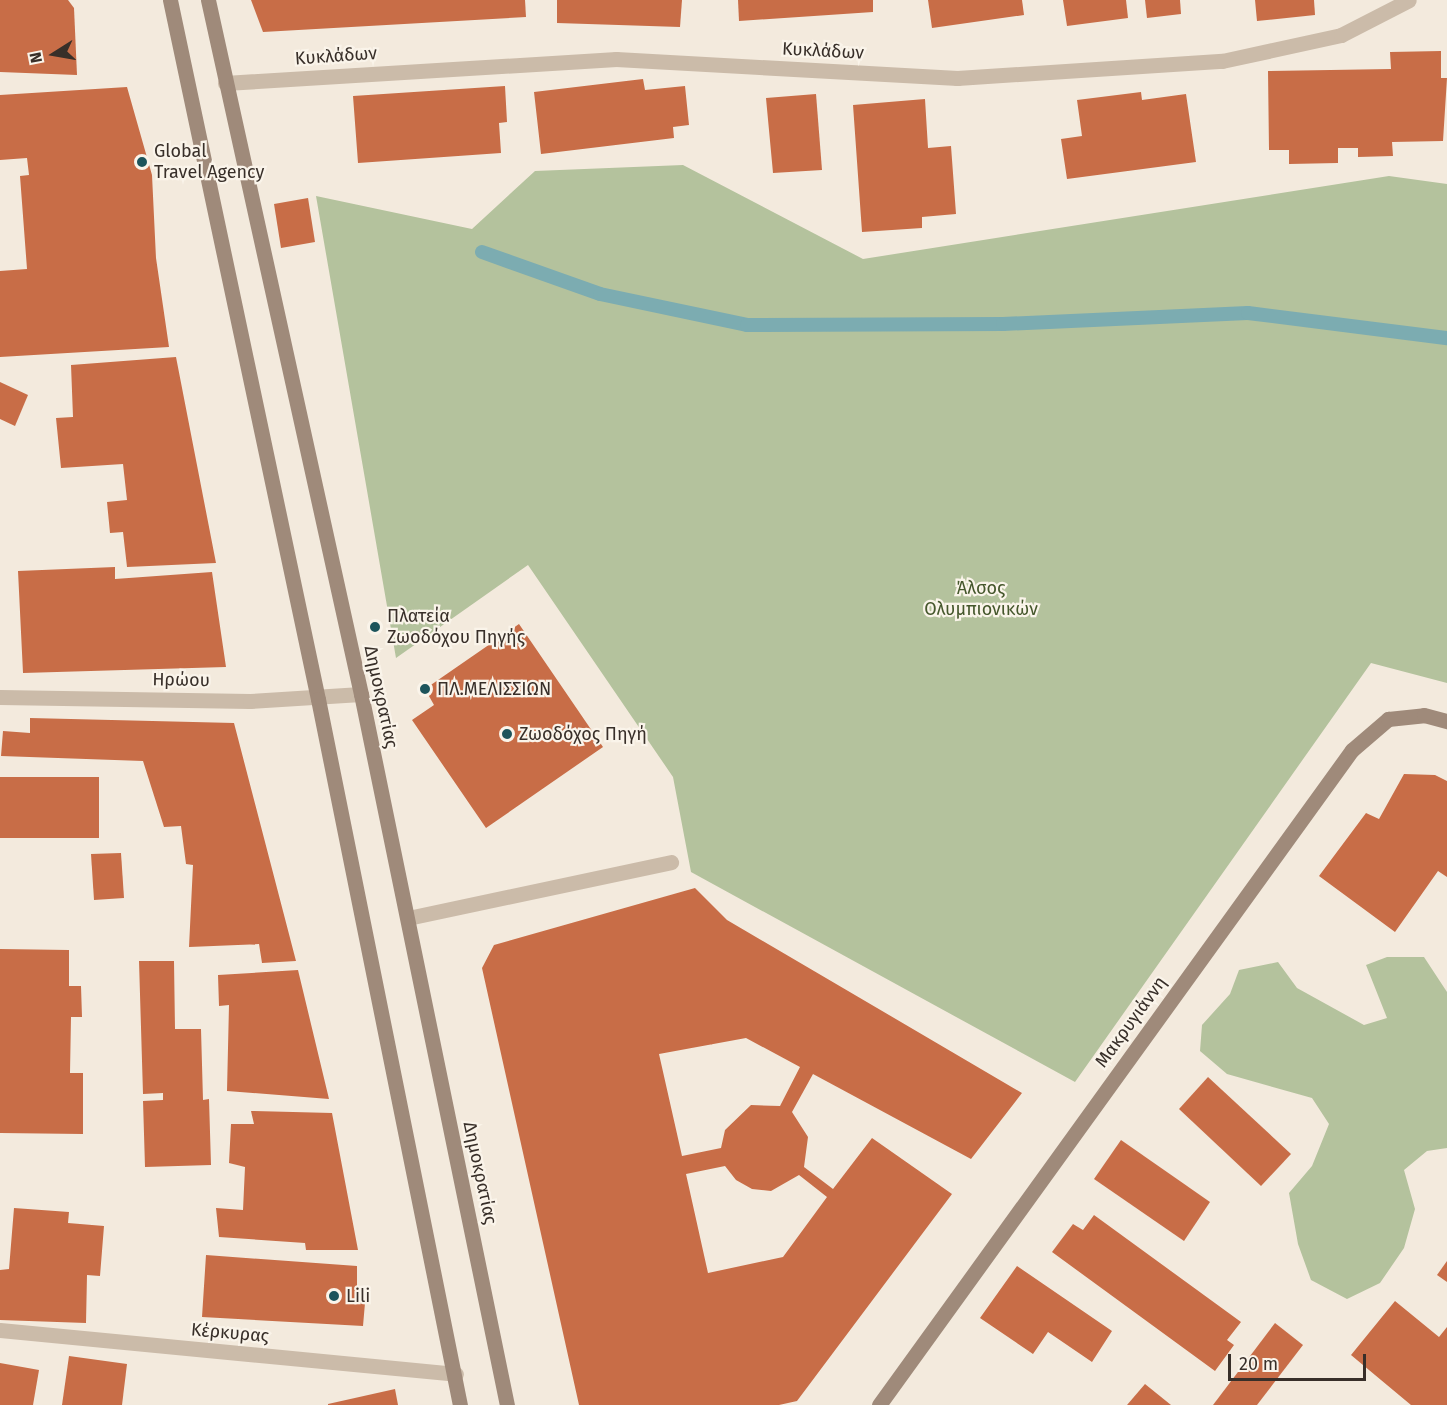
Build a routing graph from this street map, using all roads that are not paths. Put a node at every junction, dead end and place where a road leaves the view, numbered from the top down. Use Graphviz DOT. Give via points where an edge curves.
graph roads {
  1 [pos="170,0"];
  2 [pos="208,0"];
  3 [pos="1409,0"];
  4 [pos="225,83"];
  5 [pos="361,694"];
  6 [pos="0,697"];
  7 [pos="318,699"];
  8 [pos="1447,721"];
  9 [pos="671,862"];
  10 [pos="408,918"];
  11 [pos="0,1330"];
  12 [pos="456,1374"];
  13 [pos="460,1405"];
  14 [pos="507,1405"];
  15 [pos="879,1405"];
  1 -- 7 [label="main road"];
  2 -- 4 [label="main road, Δημοκρατίας"];
  3 -- 4 [label="street, Κυκλάδων" via="1341,35 1222,61 957,78 616,58"];
  4 -- 5 [label="main road, Δημοκρατίας"];
  5 -- 7 [label="street, Ηρώου"];
  5 -- 10 [label="main road, Δημοκρατίας"];
  6 -- 7 [label="street, Ηρώου"];
  7 -- 12 [label="main road"];
  8 -- 15 [label="main road, Μακρυγιάννη" via="1424,715 1388,719 1352,750"];
  9 -- 10 [label="street"];
  10 -- 14 [label="main road, Δημοκρατίας"];
  11 -- 12 [label="street, Κέρκυρας"];
  12 -- 13 [label="main road"];
}
